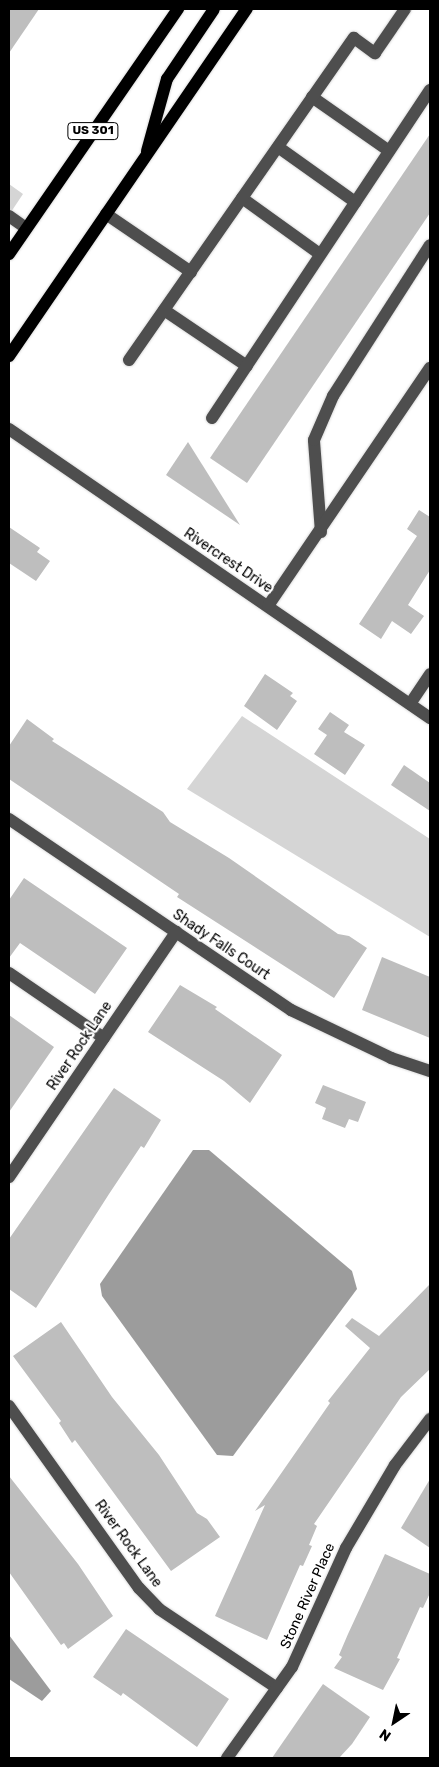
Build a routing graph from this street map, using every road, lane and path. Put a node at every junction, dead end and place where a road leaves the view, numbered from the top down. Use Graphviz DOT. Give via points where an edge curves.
graph roads {
  1 [pos="178,9"];
  2 [pos="214,9"];
  3 [pos="247,9"];
  4 [pos="405,9"];
  5 [pos="430,90"];
  6 [pos="312,97"];
  7 [pos="278,147"];
  8 [pos="389,151"];
  9 [pos="146,156"];
  10 [pos="242,198"];
  11 [pos="355,202"];
  12 [pos="106,214"];
  13 [pos="9,216"];
  14 [pos="26,228"];
  15 [pos="430,245"];
  16 [pos="9,254"];
  17 [pos="320,254"];
  18 [pos="191,272"];
  19 [pos="164,310"];
  20 [pos="9,356"];
  21 [pos="129,360"];
  22 [pos="246,366"];
  23 [pos="430,368"];
  24 [pos="212,418"];
  25 [pos="9,429"];
  26 [pos="320,532"];
  27 [pos="268,606"];
  28 [pos="430,674"];
  29 [pos="410,704"];
  30 [pos="430,718"];
  31 [pos="9,819"];
  32 [pos="176,932"];
  33 [pos="9,973"];
  34 [pos="9,986"];
  35 [pos="25,987"];
  36 [pos="104,1038"];
  37 [pos="430,1071"];
  38 [pos="9,1176"];
  39 [pos="9,1406"];
  40 [pos="430,1419"];
  41 [pos="277,1688"];
  42 [pos="227,1758"];
  1 -- 14 [label="main road, US 301"];
  2 -- 9 [label="main road" via="167,79"];
  3 -- 9 [label="main road"];
  4 -- 6 [label="street" via="375,53 354,38"];
  5 -- 8 [label="street"];
  6 -- 7 [label="street"];
  6 -- 8 [label="street"];
  7 -- 10 [label="street"];
  7 -- 11 [label="street"];
  8 -- 11 [label="street"];
  9 -- 12 [label="main road"];
  10 -- 17 [label="street"];
  10 -- 18 [label="street"];
  11 -- 17 [label="street"];
  12 -- 18 [label="street"];
  12 -- 20 [label="main road"];
  13 -- 14 [label="street"];
  14 -- 16 [label="main road, US 301"];
  15 -- 26 [label="street" via="333,396 314,440"];
  17 -- 22 [label="street"];
  18 -- 19 [label="street"];
  19 -- 21 [label="street"];
  19 -- 22 [label="street"];
  22 -- 24 [label="street"];
  23 -- 26 [label="street"];
  25 -- 27 [label="street, Rivercrest Drive"];
  26 -- 27 [label="street"];
  27 -- 29 [label="street, Rivercrest Drive"];
  28 -- 29 [label="street"];
  29 -- 30 [label="street, Rivercrest Drive"];
  31 -- 32 [label="street, Shady Falls Court"];
  32 -- 36 [label="street, River Rock Lane"];
  32 -- 37 [label="street, Shady Falls Court" via="291,1010 391,1058"];
  33 -- 35 [label="street"];
  34 -- 35 [label="street"];
  35 -- 36 [label="street"];
  36 -- 38 [label="street, River Rock Lane"];
  39 -- 41 [label="street, River Rock Lane" via="139,1588 158,1609"];
  40 -- 41 [label="street, Stone River Place" via="394,1465 354,1533 330,1579 306,1640"];
  41 -- 42 [label="street, Stone River Place"];
}
